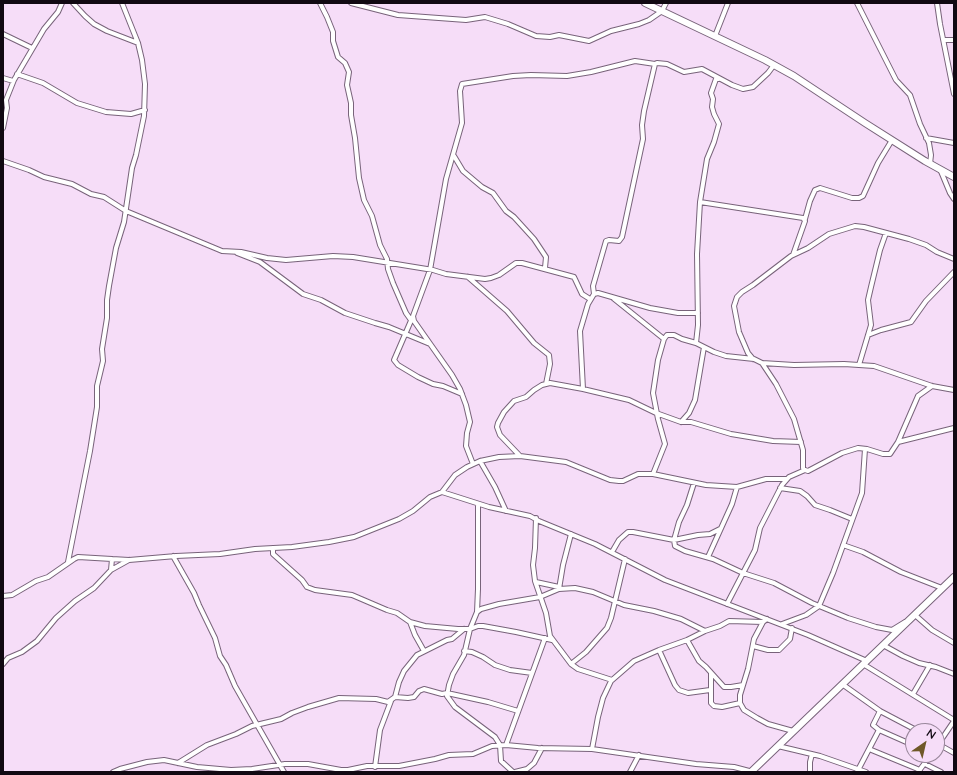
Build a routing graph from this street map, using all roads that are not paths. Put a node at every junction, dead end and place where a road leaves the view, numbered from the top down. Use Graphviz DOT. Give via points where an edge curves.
graph roads {
  1 [pos="62,3"];
  2 [pos="73,3"];
  3 [pos="122,3"];
  4 [pos="320,3"];
  5 [pos="351,3"];
  6 [pos="645,3"];
  7 [pos="666,3"];
  8 [pos="728,3"];
  9 [pos="857,3"];
  10 [pos="937,3"];
  11 [pos="662,11"];
  12 [pos="3,34"];
  13 [pos="715,36"];
  14 [pos="944,40"];
  15 [pos="954,40"];
  16 [pos="138,44"];
  17 [pos="32,48"];
  18 [pos="655,64"];
  19 [pos="774,65"];
  20 [pos="17,74"];
  21 [pos="3,78"];
  22 [pos="719,79"];
  23 [pos="13,81"];
  24 [pos="954,94"];
  25 [pos="5,101"];
  26 [pos="145,110"];
  27 [pos="3,128"];
  28 [pos="926,138"];
  29 [pos="892,140"];
  30 [pos="954,143"];
  31 [pos="454,156"];
  32 [pos="3,161"];
  33 [pos="930,164"];
  34 [pos="940,169"];
  35 [pos="954,177"];
  36 [pos="954,199"];
  37 [pos="700,202"];
  38 [pos="126,211"];
  39 [pos="805,220"];
  40 [pos="886,233"];
  41 [pos="235,252"];
  42 [pos="793,255"];
  43 [pos="954,259"];
  44 [pos="387,262"];
  45 [pos="546,268"];
  46 [pos="430,270"];
  47 [pos="954,272"];
  48 [pos="468,276"];
  49 [pos="594,294"];
  50 [pos="611,296"];
  51 [pos="590,300"];
  52 [pos="698,313"];
  53 [pos="412,318"];
  54 [pos="406,333"];
  55 [pos="868,335"];
  56 [pos="664,339"];
  57 [pos="696,343"];
  58 [pos="430,344"];
  59 [pos="704,347"];
  60 [pos="754,359"];
  61 [pos="762,363"];
  62 [pos="859,365"];
  63 [pos="546,384"];
  64 [pos="932,386"];
  65 [pos="583,389"];
  66 [pos="953,389"];
  67 [pos="462,394"];
  68 [pos="656,413"];
  69 [pos="681,422"];
  70 [pos="954,428"];
  71 [pos="801,442"];
  72 [pos="898,442"];
  73 [pos="865,449"];
  74 [pos="520,456"];
  75 [pos="480,461"];
  76 [pos="473,464"];
  77 [pos="805,470"];
  78 [pos="653,474"];
  79 [pos="787,479"];
  80 [pos="694,483"];
  81 [pos="737,487"];
  82 [pos="780,488"];
  83 [pos="442,492"];
  84 [pos="478,504"];
  85 [pos="506,511"];
  86 [pos="536,518"];
  87 [pos="852,519"];
  88 [pos="720,529"];
  89 [pos="571,534"];
  90 [pos="674,540"];
  91 [pos="843,545"];
  92 [pos="273,548"];
  93 [pos="612,552"];
  94 [pos="173,556"];
  95 [pos="708,557"];
  96 [pos="112,559"];
  97 [pos="624,559"];
  98 [pos="129,560"];
  99 [pos="68,563"];
  100 [pos="110,570"];
  101 [pos="743,572"];
  102 [pos="954,577"];
  103 [pos="536,582"];
  104 [pos="559,588"];
  105 [pos="942,588"];
  106 [pos="3,596"];
  107 [pos="540,596"];
  108 [pos="614,601"];
  109 [pos="727,604"];
  110 [pos="819,606"];
  111 [pos="477,612"];
  112 [pos="915,615"];
  113 [pos="767,619"];
  114 [pos="410,622"];
  115 [pos="763,622"];
  116 [pos="781,624"];
  117 [pos="792,628"];
  118 [pos="464,629"];
  119 [pos="470,629"];
  120 [pos="705,631"];
  121 [pos="545,638"];
  122 [pos="552,640"];
  123 [pos="687,640"];
  124 [pos="954,643"];
  125 [pos="884,645"];
  126 [pos="752,646"];
  127 [pos="658,650"];
  128 [pos="424,651"];
  129 [pos="464,651"];
  130 [pos="865,662"];
  131 [pos="3,664"];
  132 [pos="571,664"];
  133 [pos="930,665"];
  134 [pos="711,672"];
  135 [pos="532,673"];
  136 [pos="954,674"];
  137 [pos="612,680"];
  138 [pos="842,684"];
  139 [pos="743,685"];
  140 [pos="710,690"];
  141 [pos="447,693"];
  142 [pos="913,694"];
  143 [pos="395,697"];
  144 [pos="391,701"];
  145 [pos="740,703"];
  146 [pos="518,711"];
  147 [pos="880,711"];
  148 [pos="954,720"];
  149 [pos="257,724"];
  150 [pos="905,724"];
  151 [pos="879,730"];
  152 [pos="793,731"];
  153 [pos="945,733"];
  154 [pos="905,741"];
  155 [pos="506,745"];
  156 [pos="500,746"];
  157 [pos="778,746"];
  158 [pos="945,747"];
  159 [pos="542,748"];
  160 [pos="592,749"];
  161 [pos="869,749"];
  162 [pos="954,753"];
  163 [pos="812,754"];
  164 [pos="639,755"];
  165 [pos="178,763"];
  166 [pos="925,764"];
  167 [pos="280,765"];
  168 [pos="375,767"];
  169 [pos="858,771"];
  170 [pos="919,771"];
  171 [pos="113,772"];
  172 [pos="284,772"];
  173 [pos="514,772"];
  174 [pos="630,772"];
  175 [pos="752,772"];
  176 [pos="810,772"];
  177 [pos="866,772"];
  178 [pos="941,772"];
  1 -- 17 [label="street"];
  2 -- 16 [label="street" via="94,24"];
  3 -- 16 [label="street"];
  4 -- 44 [label="street" via="332,32 338,57 345,63 349,72 348,90 362,195 372,216"];
  5 -- 11 [label="street" via="398,15 466,20 486,17 536,36 550,37 559,34 589,41 611,31 644,22"];
  6 -- 11 [label="street"];
  7 -- 11 [label="street"];
  8 -- 13 [label="street"];
  9 -- 28 [label="street" via="896,80 910,95"];
  10 -- 14 [label="street"];
  11 -- 13 [label="street"];
  12 -- 17 [label="street"];
  13 -- 19 [label="street"];
  14 -- 15 [label="street"];
  14 -- 24 [label="street"];
  16 -- 26 [label="street" via="145,84"];
  17 -- 20 [label="street"];
  18 -- 22 [label="street" via="667,64 684,72 702,69"];
  18 -- 31 [label="street" via="635,61 567,76 531,75 465,83 461,85 460,91 462,123"];
  18 -- 49 [label="street" via="644,111 643,139 622,237 619,241 606,241"];
  19 -- 22 [label="street" via="749,88 739,88"];
  19 -- 29 [label="street"];
  20 -- 23 [label="street"];
  20 -- 26 [label="street" via="43,84 77,103 106,112 131,114"];
  21 -- 23 [label="street"];
  22 -- 37 [label="street" via="716,79 711,93 718,128 706,159"];
  23 -- 25 [label="street"];
  25 -- 27 [label="street" via="7,108"];
  26 -- 38 [label="street" via="132,168"];
  28 -- 30 [label="street"];
  28 -- 33 [label="street" via="931,155"];
  29 -- 33 [label="street"];
  29 -- 39 [label="street" via="862,196 852,198 820,188 815,190"];
  31 -- 45 [label="street" via="463,171 482,187 494,193 506,211 534,238 546,257"];
  31 -- 46 [label="street" via="446,179"];
  32 -- 38 [label="street" via="104,197"];
  33 -- 34 [label="street"];
  34 -- 35 [label="street"];
  34 -- 36 [label="street"];
  37 -- 39 [label="street"];
  37 -- 52 [label="street" via="696,274"];
  38 -- 41 [label="street" via="222,251"];
  38 -- 99 [label="street" via="109,286 103,361 97,386 97,407"];
  39 -- 42 [label="street"];
  40 -- 42 [label="street" via="855,226 829,234"];
  40 -- 43 [label="street" via="909,239"];
  40 -- 55 [label="street" via="868,300 871,325"];
  41 -- 44 [label="street" via="286,260 333,256"];
  41 -- 54 [label="street" via="260,262 304,294 345,312"];
  42 -- 60 [label="street" via="737,297 734,306 739,332 748,353"];
  44 -- 46 [label="street"];
  44 -- 53 [label="street" via="406,313"];
  45 -- 48 [label="street" via="516,263 491,278"];
  45 -- 51 [label="street" via="574,277 582,294"];
  46 -- 48 [label="street"];
  46 -- 53 [label="street"];
  47 -- 55 [label="street" via="926,301 911,322"];
  48 -- 63 [label="street" via="507,311 534,343 549,355"];
  49 -- 50 [label="street"];
  49 -- 51 [label="street"];
  50 -- 52 [label="street" via="650,308 678,313"];
  50 -- 56 [label="street"];
  51 -- 65 [label="street" via="580,331"];
  52 -- 57 [label="street"];
  53 -- 54 [label="street"];
  53 -- 58 [label="street"];
  54 -- 58 [label="street"];
  54 -- 67 [label="street" via="394,360 398,365 426,381"];
  55 -- 62 [label="street"];
  56 -- 57 [label="street" via="667,335 674,335"];
  56 -- 68 [label="street" via="653,393"];
  57 -- 59 [label="street"];
  58 -- 67 [label="street"];
  59 -- 60 [label="street" via="726,356"];
  59 -- 69 [label="street" via="695,400"];
  60 -- 61 [label="street"];
  61 -- 62 [label="street"];
  61 -- 71 [label="street" via="789,407"];
  62 -- 64 [label="street" via="874,366"];
  63 -- 65 [label="street"];
  63 -- 74 [label="street" via="526,397 514,401 498,423 500,435"];
  64 -- 66 [label="street"];
  64 -- 72 [label="street" via="918,396"];
  65 -- 68 [label="street" via="629,400"];
  67 -- 76 [label="street" via="470,422 466,446"];
  68 -- 69 [label="street"];
  68 -- 78 [label="street" via="665,444"];
  69 -- 71 [label="street" via="691,422 717,431 759,439"];
  70 -- 72 [label="street"];
  71 -- 77 [label="street"];
  72 -- 73 [label="street" via="890,454"];
  73 -- 77 [label="street" via="858,448 808,471"];
  73 -- 87 [label="street" via="862,493"];
  74 -- 75 [label="street"];
  74 -- 78 [label="street" via="566,462 614,481 623,481 638,474"];
  75 -- 76 [label="street"];
  75 -- 85 [label="street"];
  76 -- 83 [label="street" via="455,475"];
  77 -- 79 [label="street"];
  78 -- 80 [label="street"];
  79 -- 81 [label="street" via="766,479"];
  79 -- 82 [label="street"];
  80 -- 81 [label="street"];
  80 -- 90 [label="street"];
  81 -- 88 [label="street"];
  82 -- 87 [label="street" via="800,491 815,506"];
  82 -- 101 [label="street" via="760,528 755,550"];
  83 -- 84 [label="street"];
  83 -- 92 [label="street" via="430,497 399,519 354,537"];
  84 -- 85 [label="street"];
  84 -- 111 [label="street"];
  85 -- 86 [label="street"];
  86 -- 89 [label="street"];
  86 -- 103 [label="street"];
  87 -- 91 [label="street"];
  88 -- 90 [label="street" via="710,534"];
  88 -- 95 [label="street"];
  89 -- 93 [label="street"];
  89 -- 104 [label="street"];
  90 -- 93 [label="street" via="628,532 619,540"];
  90 -- 95 [label="street" via="675,546"];
  91 -- 105 [label="street"];
  91 -- 110 [label="street"];
  92 -- 94 [label="street"];
  92 -- 114 [label="street" via="273,554 307,587 352,595 397,613"];
  93 -- 97 [label="street"];
  94 -- 98 [label="street"];
  94 -- 149 [label="street" via="194,593 235,686"];
  95 -- 101 [label="street"];
  96 -- 98 [label="street"];
  96 -- 99 [label="street" via="78,557"];
  96 -- 100 [label="street"];
  97 -- 108 [label="street"];
  97 -- 109 [label="street" via="665,580"];
  98 -- 100 [label="street"];
  99 -- 106 [label="street" via="48,577 12,595"];
  100 -- 131 [label="street" via="94,588 75,600 56,618 37,641 8,658"];
  101 -- 109 [label="street"];
  101 -- 110 [label="street"];
  102 -- 105 [label="street"];
  103 -- 104 [label="street"];
  103 -- 107 [label="street"];
  104 -- 107 [label="street"];
  104 -- 108 [label="street" via="593,592"];
  105 -- 112 [label="street"];
  107 -- 111 [label="street" via="499,604"];
  107 -- 122 [label="street"];
  108 -- 120 [label="street" via="681,619"];
  108 -- 132 [label="street" via="607,628 586,652"];
  109 -- 113 [label="street"];
  110 -- 112 [label="street" via="848,618 892,630"];
  110 -- 116 [label="street" via="806,615"];
  111 -- 119 [label="street"];
  112 -- 124 [label="street" via="932,630"];
  112 -- 125 [label="street"];
  113 -- 115 [label="street"];
  113 -- 116 [label="street"];
  114 -- 118 [label="street" via="425,626"];
  114 -- 128 [label="street"];
  115 -- 120 [label="street" via="729,622"];
  115 -- 126 [label="street"];
  116 -- 117 [label="street"];
  117 -- 126 [label="street" via="790,639 780,650"];
  117 -- 130 [label="street" via="834,645"];
  118 -- 119 [label="street"];
  118 -- 128 [label="street" via="452,639"];
  119 -- 121 [label="street" via="483,626"];
  119 -- 129 [label="street"];
  120 -- 123 [label="street"];
  121 -- 122 [label="street"];
  121 -- 135 [label="street"];
  122 -- 132 [label="street"];
  123 -- 127 [label="street"];
  123 -- 134 [label="street" via="699,661"];
  125 -- 130 [label="street"];
  125 -- 133 [label="street" via="902,656"];
  126 -- 139 [label="street"];
  127 -- 137 [label="street" via="634,661"];
  127 -- 140 [label="street" via="679,690 688,693"];
  128 -- 143 [label="street" via="417,655 404,671"];
  129 -- 135 [label="street" via="472,652 510,670"];
  129 -- 141 [label="street"];
  130 -- 138 [label="street"];
  130 -- 142 [label="street"];
  132 -- 137 [label="street" via="578,669"];
  133 -- 136 [label="street"];
  133 -- 142 [label="street"];
  134 -- 139 [label="street" via="724,686"];
  134 -- 140 [label="street"];
  135 -- 146 [label="street"];
  137 -- 160 [label="street" via="603,698"];
  138 -- 147 [label="street"];
  138 -- 152 [label="street"];
  139 -- 145 [label="street"];
  140 -- 145 [label="street" via="711,703 714,706"];
  141 -- 143 [label="street" via="424,689 419,690 414,697"];
  141 -- 146 [label="street"];
  141 -- 156 [label="street" via="449,701 495,736"];
  142 -- 148 [label="street"];
  143 -- 144 [label="street"];
  144 -- 149 [label="street" via="339,698 308,707 281,719"];
  144 -- 168 [label="street" via="380,730"];
  145 -- 152 [label="street" via="744,710 762,721"];
  146 -- 155 [label="street"];
  147 -- 150 [label="street"];
  147 -- 151 [label="street" via="873,725"];
  148 -- 153 [label="street"];
  149 -- 165 [label="street" via="207,745"];
  149 -- 167 [label="street"];
  151 -- 154 [label="street"];
  151 -- 161 [label="street"];
  152 -- 157 [label="street"];
  155 -- 156 [label="street"];
  155 -- 159 [label="street"];
  156 -- 168 [label="street" via="492,746 472,754 449,755 399,766"];
  156 -- 173 [label="street" via="501,760"];
  157 -- 163 [label="street"];
  157 -- 175 [label="street"];
  158 -- 162 [label="street"];
  159 -- 160 [label="street"];
  159 -- 173 [label="street" via="534,763 526,769"];
  160 -- 164 [label="street"];
  161 -- 169 [label="street"];
  161 -- 170 [label="street"];
  163 -- 169 [label="street"];
  163 -- 176 [label="street"];
  164 -- 174 [label="street"];
  164 -- 175 [label="street" via="734,767"];
  165 -- 167 [label="street" via="241,770"];
  165 -- 171 [label="street" via="158,760"];
  166 -- 170 [label="street"];
  166 -- 178 [label="street"];
  167 -- 168 [label="street" via="308,764 341,770"];
  167 -- 172 [label="street"];
  169 -- 177 [label="street"];
}
